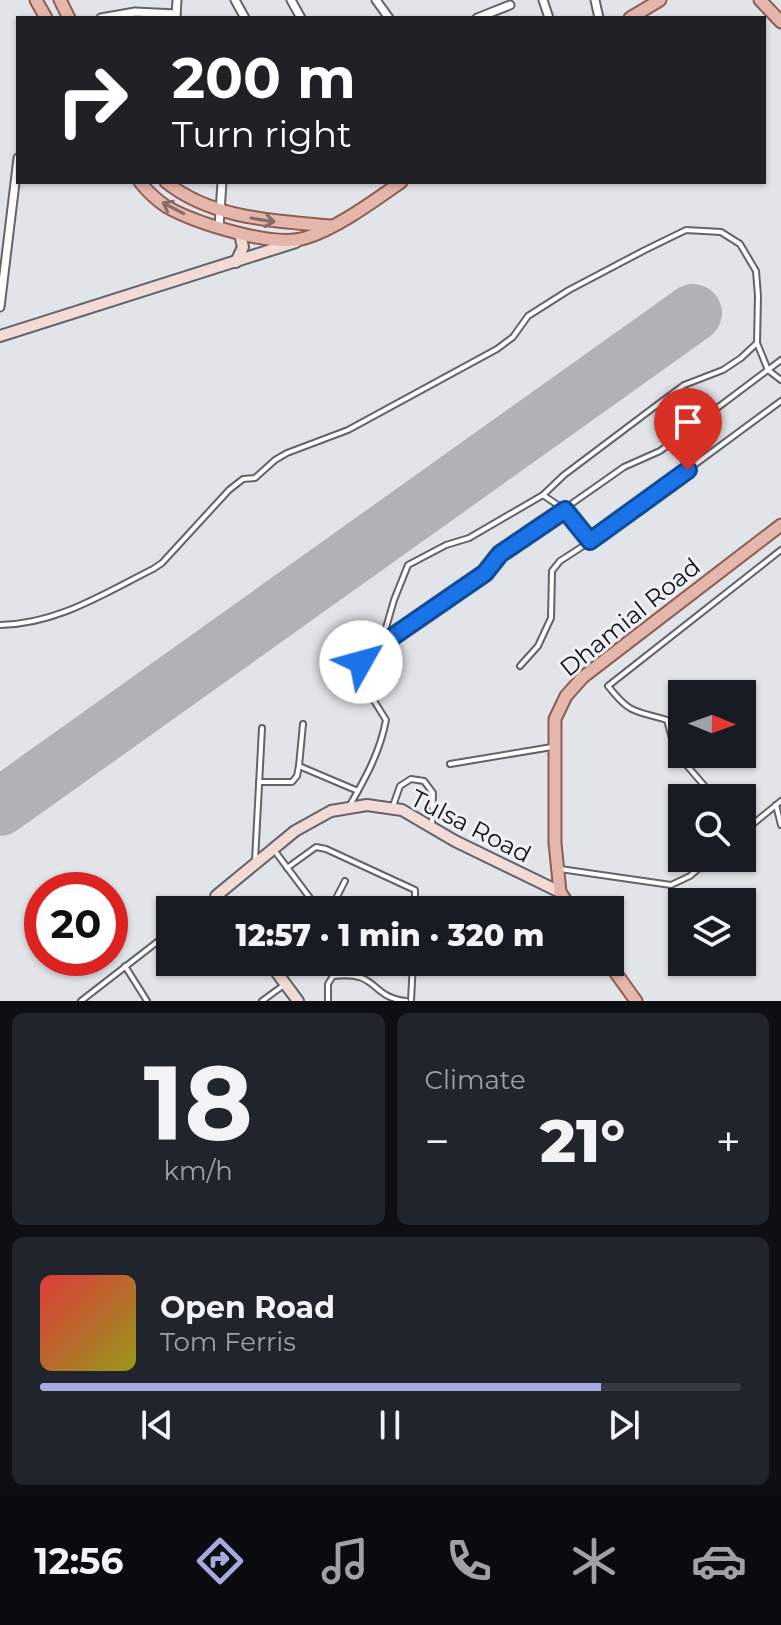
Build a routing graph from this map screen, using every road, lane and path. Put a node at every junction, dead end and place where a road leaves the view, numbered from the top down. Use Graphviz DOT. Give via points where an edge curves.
graph roads {
  1 [pos="177,0"];
  2 [pos="660,0"];
  3 [pos="760,0"];
  4 [pos="644,4"];
  5 [pos="510,5"];
  6 [pos="112,16"];
  7 [pos="176,16"];
  8 [pos="482,16"];
  9 [pos="781,22"];
  10 [pos="16,173"];
  11 [pos="142,184"];
  12 [pos="168,184"];
  13 [pos="222,184"];
  14 [pos="394,184"];
  15 [pos="220,210"];
  16 [pos="331,226"];
  17 [pos="219,227"];
  18 [pos="240,234"];
  19 [pos="301,240"];
  20 [pos="236,262"];
  21 [pos="1,289"];
  22 [pos="0,307"];
  23 [pos="0,336"];
  24 [pos="757,343"];
  25 [pos="781,360"];
  26 [pos="768,370"];
  27 [pos="781,380"];
  28 [pos="781,401"];
  29 [pos="543,495"];
  30 [pos="565,510"];
  31 [pos="781,525"];
  32 [pos="590,541"];
  33 [pos="781,550"];
  34 [pos="0,625"];
  35 [pos="381,646"];
  36 [pos="520,666"];
  37 [pos="303,724"];
  38 [pos="262,728"];
  39 [pos="555,747"];
  40 [pos="450,764"];
  41 [pos="299,766"];
  42 [pos="259,782"];
  43 [pos="703,784"];
  44 [pos="358,791"];
  45 [pos="779,803"];
  46 [pos="348,808"];
  47 [pos="393,809"];
  48 [pos="756,821"];
  49 [pos="781,825"];
  50 [pos="431,827"];
  51 [pos="272,848"];
  52 [pos="255,861"];
  53 [pos="287,868"];
  54 [pos="558,868"];
  55 [pos="695,872"];
  56 [pos="345,881"];
  57 [pos="560,892"];
  58 [pos="216,896"];
  59 [pos="308,896"];
  60 [pos="336,896"];
  61 [pos="415,896"];
  62 [pos="563,896"];
  63 [pos="156,943"];
  64 [pos="128,964"];
  65 [pos="128,971"];
  66 [pos="112,976"];
  67 [pos="280,976"];
  68 [pos="411,976"];
  69 [pos="618,976"];
  70 [pos="286,984"];
  71 [pos="81,1001"];
  72 [pos="147,1001"];
  73 [pos="262,1001"];
  74 [pos="298,1001"];
  75 [pos="328,1001"];
  76 [pos="408,1001"];
  77 [pos="636,1001"];
  1 -- 7 [label="street"];
  2 -- 4 [label="main road"];
  3 -- 9 [label="main road"];
  5 -- 8 [label="street"];
  6 -- 7 [label="street"];
  10 -- 21 [label="street"];
  17 -- 11 [label="main road, one-way" via="166,206"];
  12 -- 15 [label="main road"];
  13 -- 15 [label="street"];
  14 -- 16 [label="main road"];
  15 -- 16 [label="main road, one-way"];
  15 -- 17 [label="street"];
  16 -- 19 [label="main road"];
  17 -- 18 [label="main road"];
  18 -- 19 [label="main road"];
  18 -- 20 [label="street" via="243,247"];
  19 -- 20 [label="street"];
  20 -- 23 [label="street"];
  21 -- 22 [label="street"];
  24 -- 26 [label="lane"];
  24 -- 29 [label="lane" via="723,370 684,385"];
  24 -- 34 [label="lane" via="757,279 746,253 721,232 686,230 569,290 528,316 497,349 348,430 287,453 255,478 243,479 153,569 78,609 30,623"];
  25 -- 26 [label="lane"];
  26 -- 27 [label="lane"];
  26 -- 30 [label="lane" via="660,451 624,467"];
  28 -- 32 [label="lane"];
  29 -- 30 [label="lane"];
  29 -- 35 [label="lane" via="469,538 408,565"];
  30 -- 32 [label="lane"];
  30 -- 35 [label="lane"];
  31 -- 39 [label="main road, Dhamial Road" via="583,677 555,719"];
  32 -- 36 [label="lane" via="552,571 551,618 538,646"];
  33 -- 43 [label="lane" via="608,686 633,712 667,720 676,753"];
  35 -- 44 [label="lane" via="361,662 363,683 386,720 382,744"];
  37 -- 41 [label="lane"];
  38 -- 42 [label="lane"];
  39 -- 40 [label="lane"];
  39 -- 54 [label="main road, Dhamial Road"];
  41 -- 42 [label="lane" via="292,782"];
  41 -- 44 [label="lane"];
  42 -- 52 [label="lane"];
  44 -- 46 [label="lane"];
  45 -- 48 [label="lane"];
  45 -- 49 [label="lane"];
  46 -- 47 [label="street, Tulsa Road"];
  46 -- 51 [label="street, Tulsa Road" via="331,811"];
  47 -- 50 [label="street, Tulsa Road"];
  47 -- 50 [label="lane" via="400,786 411,779 424,781 433,793"];
  50 -- 57 [label="street, Tulsa Road"];
  51 -- 52 [label="street, Tulsa Road"];
  51 -- 53 [label="lane"];
  52 -- 58 [label="street, Tulsa Road"];
  53 -- 59 [label="lane"];
  53 -- 61 [label="lane" via="316,847 326,849 415,890"];
  54 -- 55 [label="lane" via="671,885"];
  54 -- 57 [label="main road, Dhamial Road"];
  56 -- 60 [label="lane"];
  57 -- 62 [label="main road, Dhamial Road"];
  63 -- 64 [label="lane"];
  65 -- 72 [label="lane"];
  66 -- 71 [label="lane"];
  67 -- 70 [label="street"];
  68 -- 76 [label="lane"];
  69 -- 77 [label="main road"];
  70 -- 73 [label="lane"];
  70 -- 74 [label="street"];
  75 -- 76 [label="lane" via="333,976 357,974 391,1000"];
}
